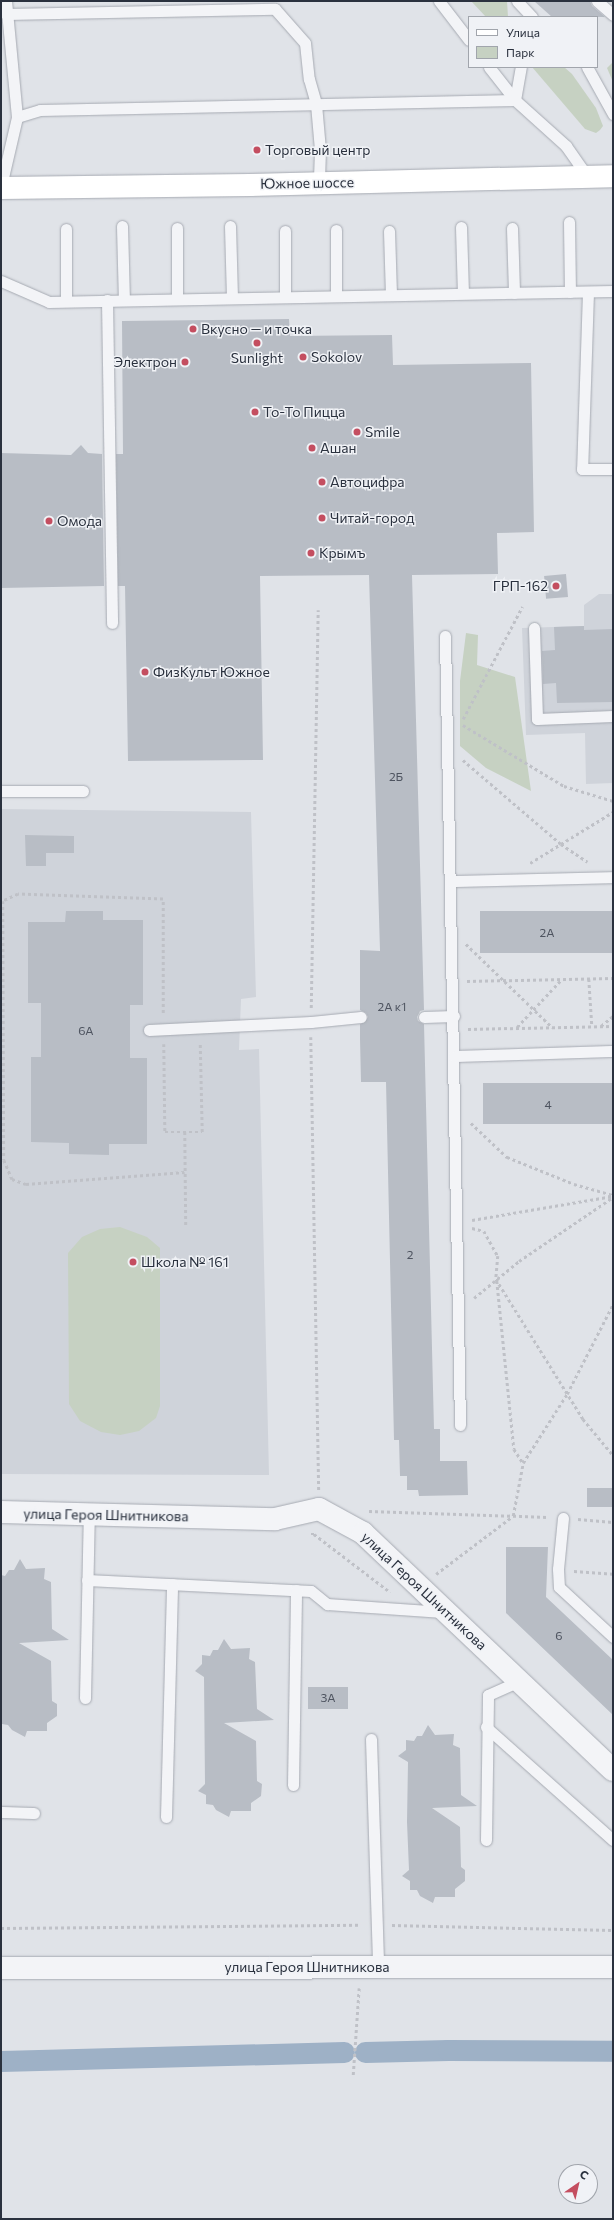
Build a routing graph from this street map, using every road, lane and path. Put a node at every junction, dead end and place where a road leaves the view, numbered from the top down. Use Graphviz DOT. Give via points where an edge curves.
graph roads {
  1 [pos="6,1"];
  2 [pos="439,1"];
  3 [pos="517,1"];
  4 [pos="597,1"];
  5 [pos="215,5"];
  6 [pos="274,5"];
  7 [pos="6,14"];
  8 [pos="613,15"];
  9 [pos="530,16"];
  10 [pos="468,39"];
  11 [pos="490,68"];
  12 [pos="521,68"];
  13 [pos="587,68"];
  14 [pos="515,100"];
  15 [pos="316,104"];
  16 [pos="613,114"];
  17 [pos="18,117"];
  18 [pos="613,176"];
  19 [pos="588,177"];
  20 [pos="320,183"];
  21 [pos="1,187"];
  22 [pos="569,222"];
  23 [pos="122,226"];
  24 [pos="230,226"];
  25 [pos="461,227"];
  26 [pos="177,228"];
  27 [pos="512,228"];
  28 [pos="66,229"];
  29 [pos="336,230"];
  30 [pos="285,231"];
  31 [pos="389,231"];
  32 [pos="1,281"];
  33 [pos="514,292"];
  34 [pos="570,292"];
  35 [pos="588,292"];
  36 [pos="613,292"];
  37 [pos="463,293"];
  38 [pos="391,294"];
  39 [pos="336,295"];
  40 [pos="286,296"];
  41 [pos="232,298"];
  42 [pos="177,299"];
  43 [pos="107,300"];
  44 [pos="124,300"];
  45 [pos="66,301"];
  46 [pos="613,469"];
  47 [pos="522,607"];
  48 [pos="318,610"];
  49 [pos="112,623"];
  50 [pos="534,628"];
  51 [pos="445,636"];
  52 [pos="613,716"];
  53 [pos="461,724"];
  54 [pos="448,747"];
  55 [pos="1,791"];
  56 [pos="83,791"];
  57 [pos="613,801"];
  58 [pos="613,812"];
  59 [pos="562,844"];
  60 [pos="612,878"];
  61 [pos="503,880"];
  62 [pos="451,881"];
  63 [pos="452,930"];
  64 [pos="613,978"];
  65 [pos="562,979"];
  66 [pos="589,979"];
  67 [pos="505,981"];
  68 [pos="453,982"];
  69 [pos="534,1009"];
  70 [pos="454,1016"];
  71 [pos="613,1016"];
  72 [pos="361,1017"];
  73 [pos="424,1017"];
  74 [pos="310,1022"];
  75 [pos="592,1026"];
  76 [pos="600,1026"];
  77 [pos="613,1026"];
  78 [pos="552,1027"];
  79 [pos="200,1028"];
  80 [pos="517,1028"];
  81 [pos="164,1029"];
  82 [pos="454,1029"];
  83 [pos="149,1030"];
  84 [pos="613,1051"];
  85 [pos="454,1056"];
  86 [pos="455,1101"];
  87 [pos="185,1132"];
  88 [pos="185,1172"];
  89 [pos="613,1196"];
  90 [pos="457,1223"];
  91 [pos="186,1227"];
  92 [pos="496,1279"];
  93 [pos="613,1304"];
  94 [pos="458,1310"];
  95 [pos="567,1394"];
  96 [pos="460,1425"];
  97 [pos="613,1456"];
  98 [pos="523,1463"];
  99 [pos="319,1509"];
  100 [pos="366,1511"];
  101 [pos="1,1512"];
  102 [pos="88,1514"];
  103 [pos="513,1516"];
  104 [pos="563,1518"];
  105 [pos="613,1522"];
  106 [pos="306,1534"];
  107 [pos="558,1569"];
  108 [pos="613,1574"];
  109 [pos="87,1580"];
  110 [pos="172,1584"];
  111 [pos="421,1586"];
  112 [pos="296,1590"];
  113 [pos="414,1610"];
  114 [pos="449,1613"];
  115 [pos="613,1637"];
  116 [pos="520,1681"];
  117 [pos="86,1698"];
  118 [pos="486,1727"];
  119 [pos="370,1739"];
  120 [pos="613,1770"];
  121 [pos="293,1785"];
  122 [pos="1,1812"];
  123 [pos="34,1814"];
  124 [pos="166,1817"];
  125 [pos="486,1840"];
  126 [pos="613,1840"];
  127 [pos="377,1925"];
  128 [pos="1,1928"];
  129 [pos="613,1930"];
  130 [pos="369,1967"];
  131 [pos="613,1967"];
  132 [pos="1,1968"];
  133 [pos="354,2075"];
  1 -- 7 [label="lane"];
  2 -- 10 [label="lane"];
  3 -- 9 [label="lane"];
  4 -- 8 [label="lane"];
  5 -- 6 [label="lane"];
  5 -- 7 [label="lane"];
  6 -- 15 [label="lane" via="305,43 309,79"];
  7 -- 17 [label="lane"];
  11 -- 14 [label="lane"];
  12 -- 14 [label="lane"];
  13 -- 16 [label="lane"];
  14 -- 15 [label="lane"];
  14 -- 19 [label="lane" via="566,146"];
  15 -- 17 [label="lane" via="40,110"];
  15 -- 20 [label="lane"];
  17 -- 21 [label="lane"];
  18 -- 19 [label="main road, Южное шоссе"];
  19 -- 20 [label="main road, Южное шоссе"];
  20 -- 21 [label="main road, Южное шоссе"];
  22 -- 34 [label="lane"];
  23 -- 44 [label="lane"];
  24 -- 41 [label="lane"];
  25 -- 37 [label="lane"];
  26 -- 42 [label="lane"];
  27 -- 33 [label="lane"];
  28 -- 45 [label="lane"];
  29 -- 39 [label="lane"];
  30 -- 40 [label="lane"];
  31 -- 38 [label="lane"];
  32 -- 45 [label="lane" via="49,302"];
  33 -- 34 [label="lane"];
  33 -- 37 [label="lane"];
  34 -- 35 [label="lane"];
  35 -- 36 [label="lane"];
  35 -- 46 [label="lane" via="582,469"];
  37 -- 38 [label="lane"];
  38 -- 39 [label="lane"];
  39 -- 40 [label="lane"];
  40 -- 41 [label="lane"];
  41 -- 42 [label="lane"];
  42 -- 44 [label="lane"];
  43 -- 44 [label="lane"];
  43 -- 45 [label="lane"];
  43 -- 49 [label="lane"];
  47 -- 53 [label="path"];
  48 -- 74 [label="path"];
  50 -- 52 [label="lane" via="537,719"];
  51 -- 54 [label="lane"];
  53 -- 54 [label="path"];
  53 -- 57 [label="path" via="564,786"];
  54 -- 59 [label="path"];
  54 -- 62 [label="lane"];
  55 -- 56 [label="lane"];
  58 -- 59 [label="path"];
  59 -- 60 [label="path"];
  59 -- 61 [label="path"];
  60 -- 61 [label="lane"];
  61 -- 62 [label="lane"];
  62 -- 63 [label="lane"];
  63 -- 67 [label="path"];
  63 -- 68 [label="lane"];
  64 -- 66 [label="path"];
  65 -- 66 [label="path"];
  65 -- 67 [label="path"];
  65 -- 69 [label="path"];
  66 -- 75 [label="path"];
  67 -- 68 [label="path"];
  67 -- 69 [label="path"];
  68 -- 70 [label="lane"];
  69 -- 78 [label="path"];
  69 -- 80 [label="path"];
  70 -- 73 [label="lane"];
  70 -- 82 [label="lane"];
  71 -- 76 [label="path"];
  72 -- 74 [label="lane"];
  74 -- 79 [label="lane"];
  74 -- 99 [label="path"];
  75 -- 76 [label="path"];
  75 -- 78 [label="path"];
  76 -- 77 [label="path"];
  78 -- 80 [label="path"];
  79 -- 81 [label="lane"];
  79 -- 87 [label="path" via="202,1132"];
  80 -- 82 [label="path"];
  81 -- 83 [label="lane"];
  81 -- 87 [label="path" via="165,1132"];
  81 -- 88 [label="path" via="163,899 18,894 3,901 4,1160 12,1179 26,1184"];
  82 -- 85 [label="lane"];
  84 -- 85 [label="lane"];
  85 -- 86 [label="lane"];
  86 -- 89 [label="path" via="475,1129 507,1157 574,1184"];
  86 -- 90 [label="lane"];
  87 -- 88 [label="path"];
  88 -- 91 [label="path"];
  89 -- 90 [label="path"];
  89 -- 92 [label="path"];
  90 -- 92 [label="path" via="484,1231 498,1256"];
  90 -- 94 [label="lane"];
  92 -- 94 [label="path"];
  92 -- 95 [label="path"];
  92 -- 98 [label="path" via="514,1449"];
  93 -- 95 [label="path"];
  94 -- 96 [label="lane"];
  95 -- 97 [label="path" via="583,1419"];
  95 -- 98 [label="path"];
  98 -- 103 [label="path"];
  99 -- 102 [label="street, улица Героя Шнитникова" via="275,1519"];
  99 -- 111 [label="street, улица Героя Шнитникова" via="363,1533"];
  100 -- 103 [label="path"];
  101 -- 102 [label="street, улица Героя Шнитникова"];
  102 -- 109 [label="lane"];
  103 -- 104 [label="path"];
  103 -- 111 [label="path"];
  104 -- 105 [label="path"];
  104 -- 107 [label="lane"];
  106 -- 113 [label="path" via="314,1534"];
  107 -- 108 [label="path"];
  107 -- 115 [label="lane" via="559,1587"];
  109 -- 110 [label="lane"];
  109 -- 117 [label="lane"];
  110 -- 112 [label="lane"];
  110 -- 124 [label="lane"];
  111 -- 114 [label="street, улица Героя Шнитникова"];
  112 -- 113 [label="lane" via="311,1591 327,1604"];
  112 -- 121 [label="lane"];
  113 -- 114 [label="lane"];
  114 -- 116 [label="street, улица Героя Шнитникова"];
  116 -- 118 [label="lane" via="488,1695"];
  116 -- 120 [label="street, улица Героя Шнитникова"];
  118 -- 125 [label="lane"];
  118 -- 126 [label="lane"];
  119 -- 127 [label="lane"];
  122 -- 123 [label="lane"];
  127 -- 128 [label="path"];
  127 -- 129 [label="path"];
  127 -- 130 [label="lane"];
  130 -- 131 [label="street, улица Героя Шнитникова"];
  130 -- 132 [label="street, улица Героя Шнитникова"];
  130 -- 133 [label="path"];
}
